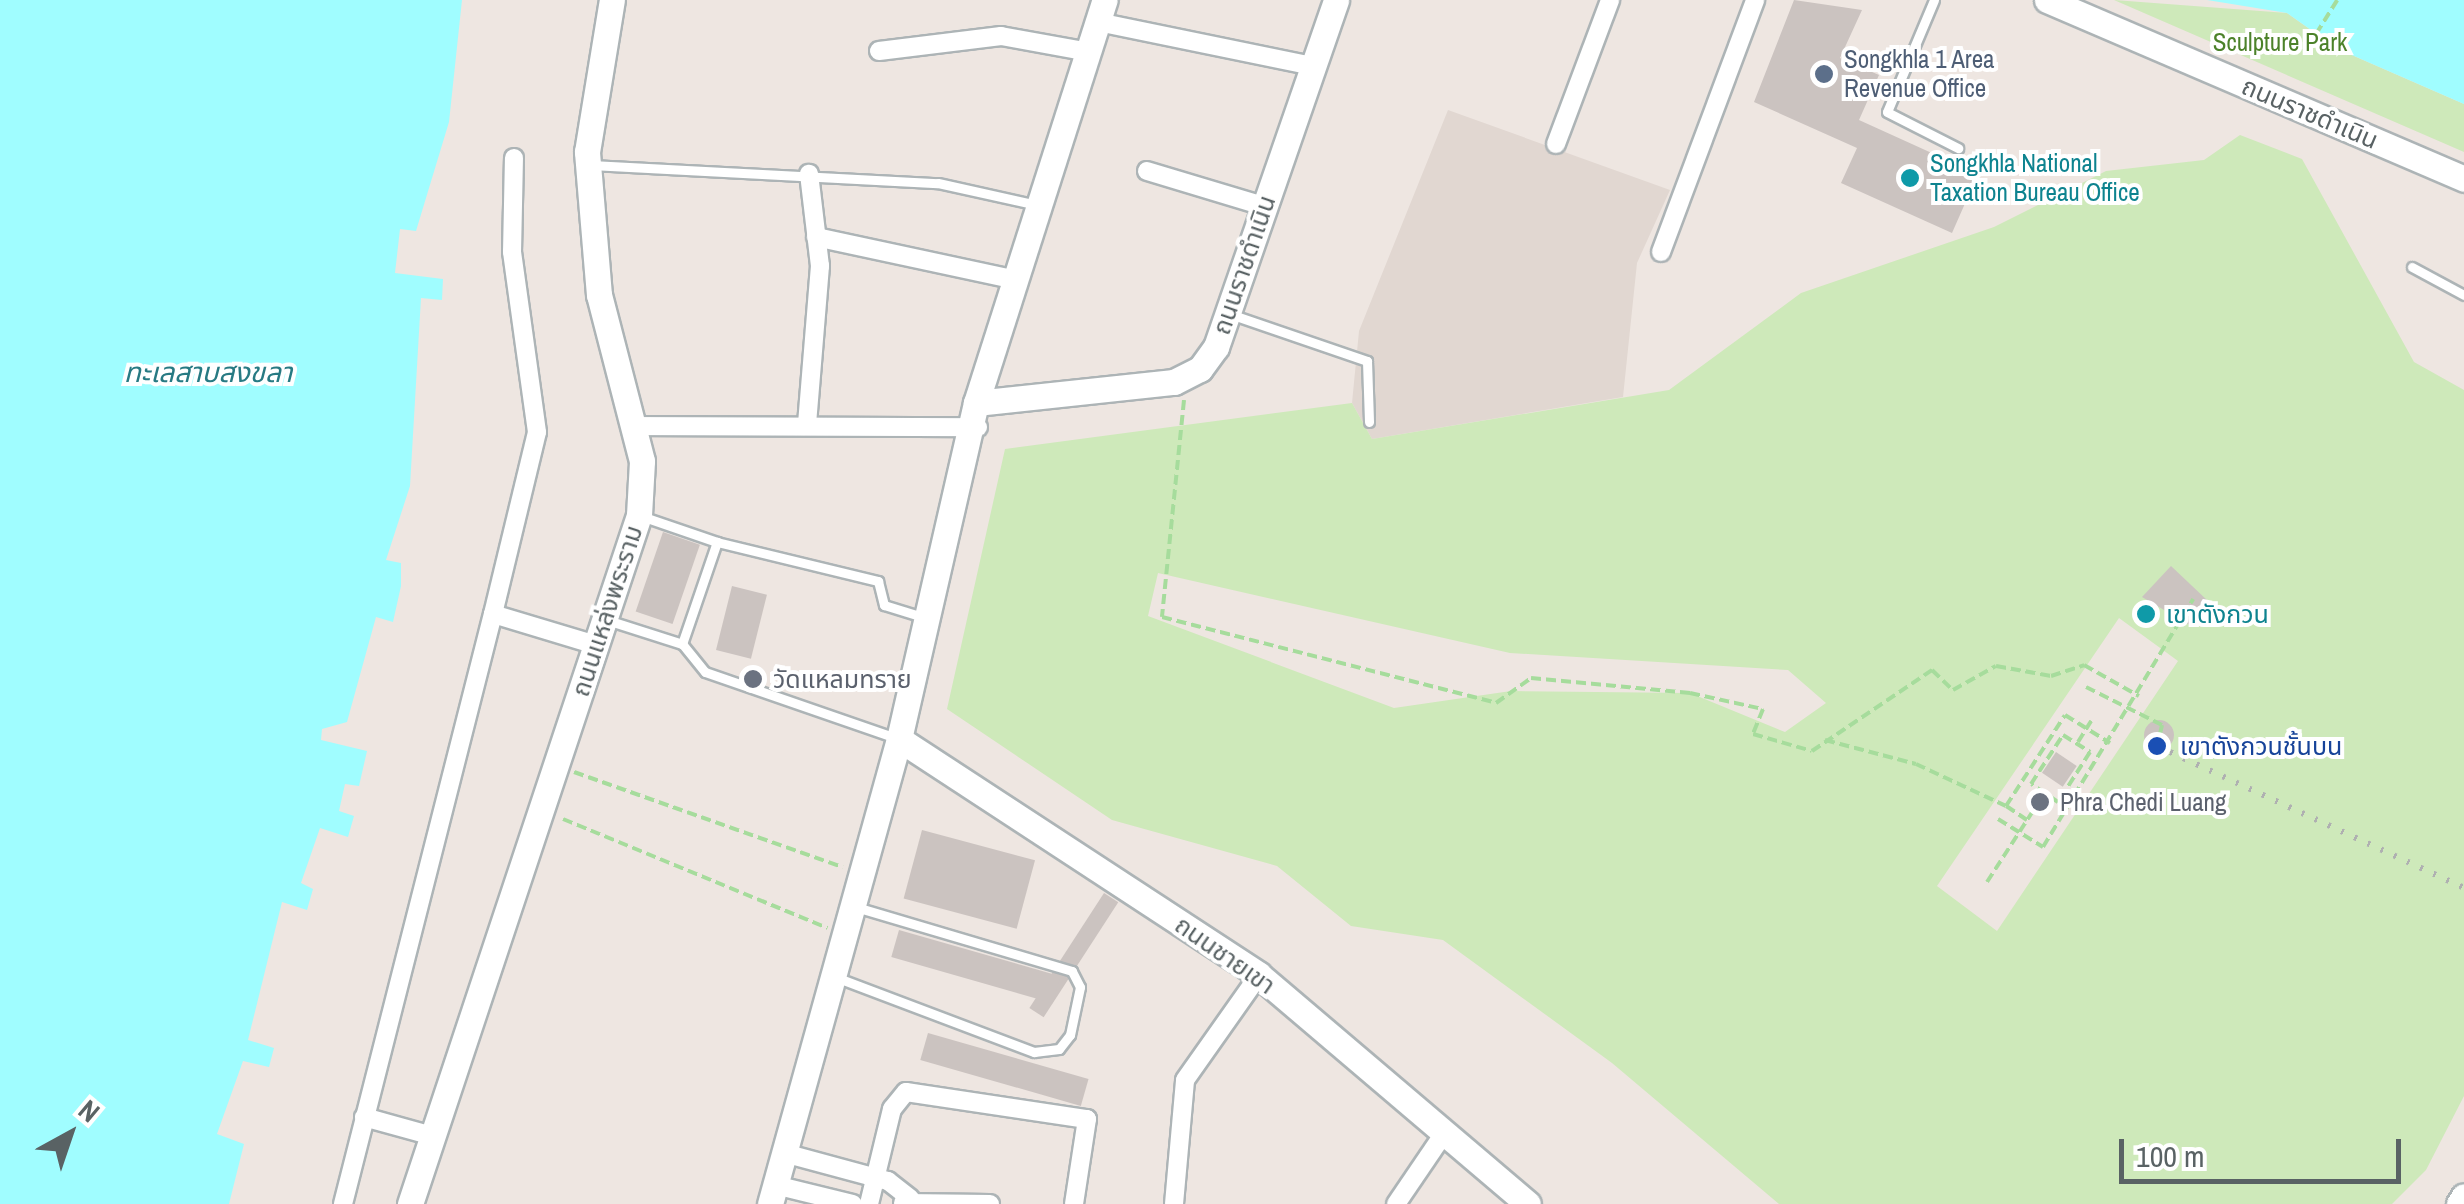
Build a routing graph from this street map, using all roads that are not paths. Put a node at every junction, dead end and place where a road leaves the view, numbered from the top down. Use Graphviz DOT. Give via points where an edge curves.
graph roads {
  1 [pos="612,0"];
  2 [pos="1336,0"];
  3 [pos="1610,0"];
  4 [pos="1756,0"];
  5 [pos="1934,0"];
  6 [pos="2047,0"];
  7 [pos="1102,11"];
  8 [pos="879,51"];
  9 [pos="1088,52"];
  10 [pos="1314,66"];
  11 [pos="1556,144"];
  12 [pos="1958,148"];
  13 [pos="514,158"];
  14 [pos="588,164"];
  15 [pos="1147,171"];
  16 [pos="809,174"];
  17 [pos="2464,180"];
  18 [pos="1039,205"];
  19 [pos="1264,206"];
  20 [pos="816,237"];
  21 [pos="1661,252"];
  22 [pos="2412,267"];
  23 [pos="1016,280"];
  24 [pos="2464,295"];
  25 [pos="1228,313"];
  26 [pos="977,414"];
  27 [pos="1369,422"];
  28 [pos="808,424"];
  29 [pos="631,426"];
  30 [pos="638,515"];
  31 [pos="717,542"];
  32 [pos="493,614"];
  33 [pos="929,618"];
  34 [pos="605,619"];
  35 [pos="682,644"];
  36 [pos="596,645"];
  37 [pos="898,739"];
  38 [pos="848,905"];
  39 [pos="830,975"];
  40 [pos="1259,975"];
  41 [pos="364,1117"];
  42 [pos="1446,1132"];
  43 [pos="429,1135"];
  44 [pos="784,1152"];
  45 [pos="874,1176"];
  46 [pos="772,1195"];
  47 [pos="2464,1196"];
  48 [pos="906,1201"];
  49 [pos="342,1204"];
  50 [pos="410,1204"];
  51 [pos="854,1204"];
  52 [pos="869,1204"];
  53 [pos="990,1204"];
  54 [pos="1074,1204"];
  55 [pos="1174,1204"];
  56 [pos="1396,1204"];
  57 [pos="1528,1204"];
  58 [pos="2459,1204"];
  1 -- 14 [label="street, ถนนแหล่งพระราม"];
  2 -- 10 [label="street, ถนนราชดำเนิน"];
  3 -- 11 [label="street"];
  4 -- 21 [label="street"];
  5 -- 12 [label="lane" via="1887,112"];
  6 -- 17 [label="street, ถนนราชดำเนิน"];
  7 -- 9 [label="street"];
  7 -- 10 [label="street"];
  8 -- 9 [label="street" via="1001,36"];
  9 -- 18 [label="street"];
  10 -- 19 [label="street, ถนนราชดำเนิน"];
  13 -- 32 [label="street" via="512,252 537,432"];
  14 -- 16 [label="lane"];
  14 -- 29 [label="street, ถนนแหล่งพระราม" via="599,295"];
  15 -- 19 [label="street"];
  16 -- 18 [label="lane" via="938,182"];
  16 -- 20 [label="street"];
  18 -- 23 [label="street"];
  19 -- 25 [label="street, ถนนราชดำเนิน"];
  20 -- 23 [label="street"];
  20 -- 28 [label="street"];
  22 -- 24 [label="lane"];
  23 -- 26 [label="street"];
  25 -- 26 [label="street, ถนนราชดำเนิน" via="1216,347 1187,375"];
  25 -- 27 [label="lane" via="1368,360"];
  26 -- 28 [label="street"];
  26 -- 33 [label="street"];
  28 -- 29 [label="street"];
  29 -- 30 [label="street, ถนนแหล่งพระราม" via="642,461"];
  30 -- 31 [label="lane"];
  30 -- 34 [label="street, ถนนแหล่งพระราม"];
  31 -- 33 [label="lane" via="878,581 884,605"];
  31 -- 35 [label="lane"];
  32 -- 36 [label="street"];
  32 -- 41 [label="street"];
  33 -- 37 [label="street"];
  34 -- 35 [label="lane"];
  34 -- 36 [label="street, ถนนแหล่งพระราม"];
  35 -- 37 [label="lane" via="705,672"];
  36 -- 43 [label="street, ถนนแหล่งพระราม"];
  37 -- 38 [label="street"];
  37 -- 40 [label="street, ถนนชายเขา"];
  38 -- 39 [label="street"];
  38 -- 39 [label="lane" via="1072,971 1080,986 1070,1035 1059,1048 1034,1052"];
  39 -- 44 [label="street"];
  40 -- 42 [label="street, ถนนชายเขา"];
  40 -- 55 [label="street" via="1184,1080"];
  41 -- 43 [label="street"];
  41 -- 49 [label="street"];
  42 -- 56 [label="street"];
  42 -- 57 [label="street, ถนนชายเขา"];
  43 -- 50 [label="street, ถนนแหล่งพระราม"];
  44 -- 45 [label="street"];
  44 -- 46 [label="street"];
  45 -- 48 [label="street"];
  45 -- 52 [label="street"];
  45 -- 54 [label="street" via="897,1099 922,1092 1087,1119"];
  46 -- 51 [label="street"];
  47 -- 58 [label="street"];
  48 -- 53 [label="street"];
}
